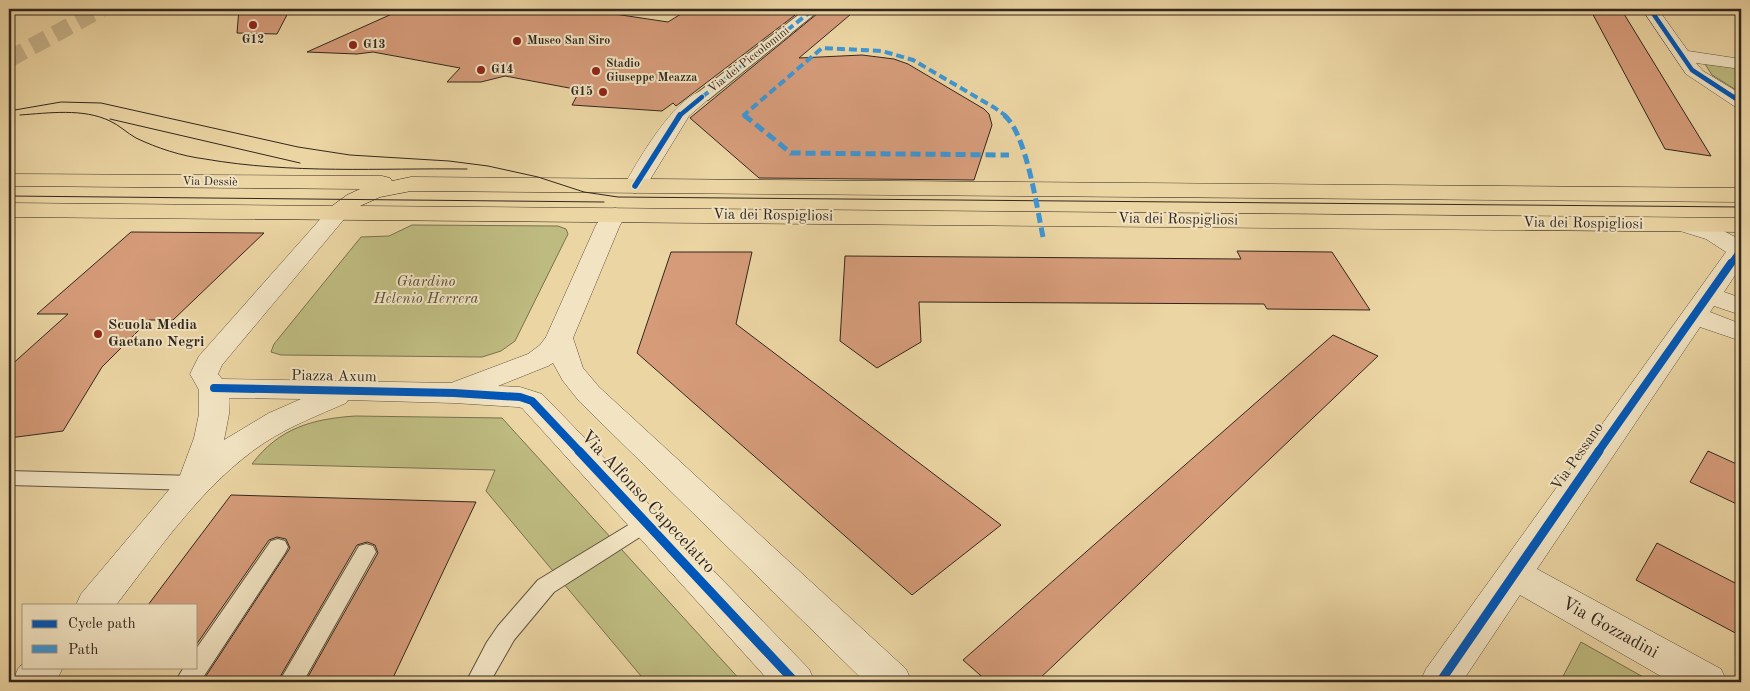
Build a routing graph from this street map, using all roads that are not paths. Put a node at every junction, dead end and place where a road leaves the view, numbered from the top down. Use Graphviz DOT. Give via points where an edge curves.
graph roads {
  1 [pos="814,9"];
  2 [pos="1650,9"];
  3 [pos="1684,56"];
  4 [pos="1741,64"];
  5 [pos="702,97"];
  6 [pos="1741,102"];
  7 [pos="9,180"];
  8 [pos="411,184"];
  9 [pos="635,186"];
  10 [pos="1741,195"];
  11 [pos="9,210"];
  12 [pos="339,212"];
  13 [pos="615,215"];
  14 [pos="1685,225"];
  15 [pos="1741,225"];
  16 [pos="1740,250"];
  17 [pos="1701,305"];
  18 [pos="1741,307"];
  19 [pos="1741,332"];
  20 [pos="559,338"];
  21 [pos="214,388"];
  22 [pos="349,391"];
  23 [pos="454,393"];
  24 [pos="9,478"];
  25 [pos="194,483"];
  26 [pos="647,524"];
  27 [pos="278,547"];
  28 [pos="366,552"];
  29 [pos="1514,574"];
  30 [pos="95,604"];
  31 [pos="198,667"];
  32 [pos="43,668"];
  33 [pos="197,668"];
  34 [pos="32,682"];
  35 [pos="188,682"];
  36 [pos="291,682"];
  37 [pos="478,682"];
  38 [pos="796,682"];
  39 [pos="892,682"];
  40 [pos="1440,682"];
  41 [pos="1707,682"];
  1 -- 5 [label="street, Via dei Piccolomini"];
  2 -- 3 [label="street"];
  3 -- 4 [label="street"];
  3 -- 6 [label="street" via="1698,75"];
  5 -- 9 [label="street, Via dei Piccolomini" via="682,112"];
  7 -- 8 [label="main road, Via Dessiè"];
  8 -- 9 [label="main road"];
  8 -- 12 [label="main road" via="374,191 348,203"];
  9 -- 10 [label="main road, Via dei Rospigliosi"];
  9 -- 13 [label="main road, Piazza Axum"];
  11 -- 12 [label="main road, Via Dessiè"];
  12 -- 13 [label="main road"];
  12 -- 21 [label="street" via="209,362 204,374"];
  13 -- 14 [label="main road, Via dei Rospigliosi"];
  13 -- 20 [label="street, Piazza Axum"];
  14 -- 15 [label="main road, Via dei Rospigliosi"];
  14 -- 16 [label="street, Via Pessano" via="1708,231"];
  16 -- 17 [label="street, Via Pessano"];
  17 -- 18 [label="street"];
  17 -- 19 [label="street"];
  17 -- 29 [label="street, Via Pessano"];
  20 -- 23 [label="street, Piazza Axum" via="538,360"];
  20 -- 39 [label="street, Via Alfonso Capecelatro" via="563,358 571,374 589,394"];
  21 -- 22 [label="street, Piazza Axum"];
  21 -- 25 [label="street" via="211,434"];
  22 -- 23 [label="street, Piazza Axum"];
  22 -- 25 [label="street, Piazza Axum" via="280,420 230,452"];
  23 -- 26 [label="street, Via Alfonso Capecelatro" via="520,397 532,401"];
  24 -- 25 [label="lane"];
  25 -- 30 [label="street"];
  26 -- 37 [label="lane" via="546,586 506,633"];
  26 -- 38 [label="street, Via Alfonso Capecelatro"];
  27 -- 31 [label="lane"];
  28 -- 36 [label="lane"];
  29 -- 40 [label="street, Via Pessano"];
  29 -- 41 [label="street, Via Gozzadini"];
  32 -- 34 [label="street"];
  33 -- 35 [label="lane"];
}
